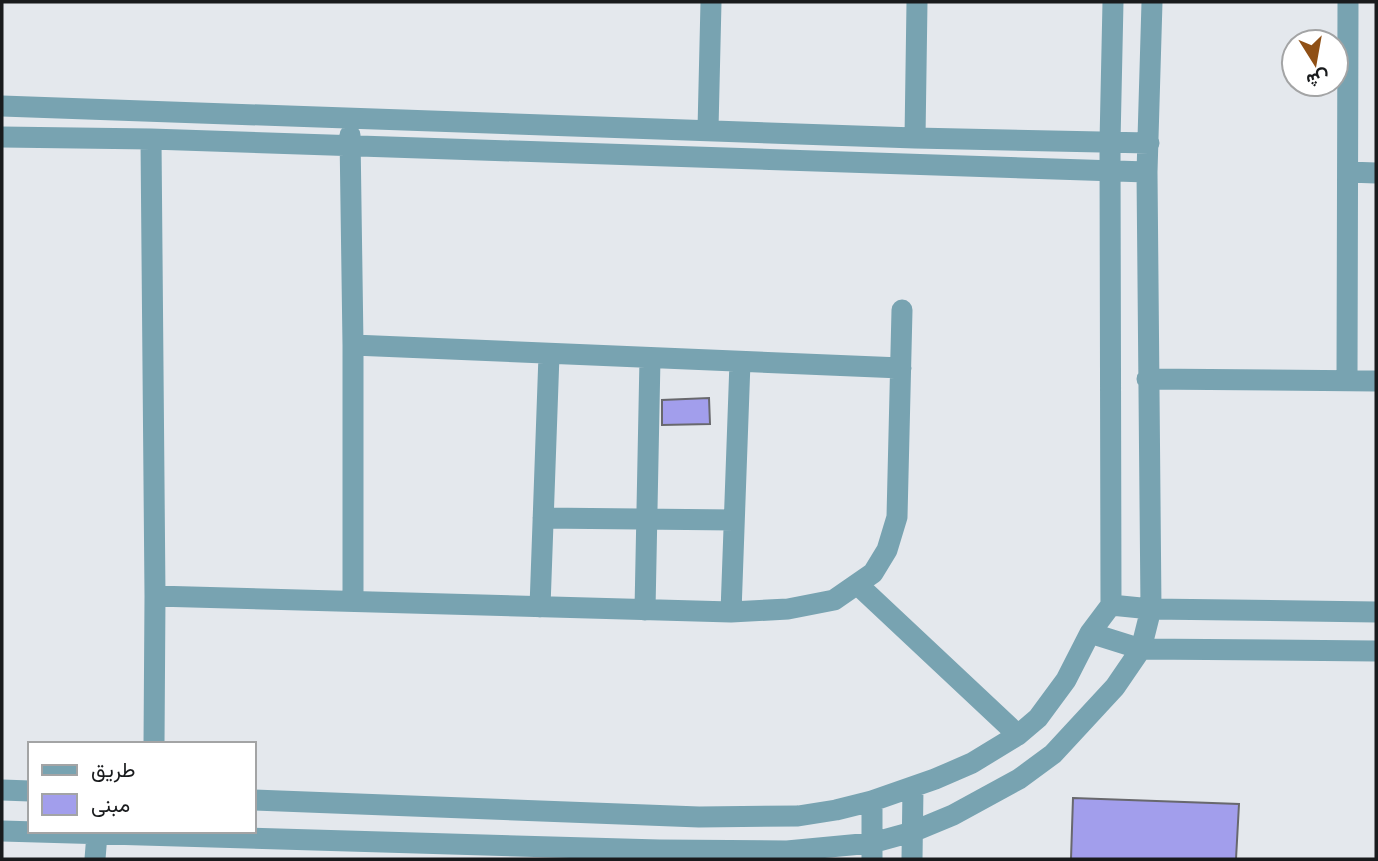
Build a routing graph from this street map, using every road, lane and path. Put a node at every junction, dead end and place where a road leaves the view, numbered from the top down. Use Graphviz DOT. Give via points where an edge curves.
graph roads {
  1 [pos="711,2"];
  2 [pos="917,2"];
  3 [pos="1113,2"];
  4 [pos="1152,2"];
  5 [pos="1348,2"];
  6 [pos="2,106"];
  7 [pos="350,118"];
  8 [pos="708,129"];
  9 [pos="2,137"];
  10 [pos="915,138"];
  11 [pos="151,139"];
  12 [pos="1110,142"];
  13 [pos="1149,143"];
  14 [pos="349,146"];
  15 [pos="1110,172"];
  16 [pos="1147,172"];
  17 [pos="1348,172"];
  18 [pos="1376,173"];
  19 [pos="902,310"];
  20 [pos="353,345"];
  21 [pos="549,355"];
  22 [pos="650,358"];
  23 [pos="740,362"];
  24 [pos="901,368"];
  25 [pos="1147,379"];
  26 [pos="1347,380"];
  27 [pos="1376,381"];
  28 [pos="543,518"];
  29 [pos="648,519"];
  30 [pos="734,520"];
  31 [pos="858,584"];
  32 [pos="155,596"];
  33 [pos="353,601"];
  34 [pos="1111,605"];
  35 [pos="540,607"];
  36 [pos="1151,609"];
  37 [pos="645,610"];
  38 [pos="731,611"];
  39 [pos="1376,612"];
  40 [pos="1090,633"];
  41 [pos="1141,649"];
  42 [pos="1376,651"];
  43 [pos="1018,735"];
  44 [pos="154,742"];
  45 [pos="913,788"];
  46 [pos="2,790"];
  47 [pos="28,792"];
  48 [pos="256,800"];
  49 [pos="872,801"];
  50 [pos="2,831"];
  51 [pos="28,832"];
  52 [pos="912,832"];
  53 [pos="65,833"];
  54 [pos="97,834"];
  55 [pos="872,851"];
  56 [pos="659,855"];
  57 [pos="95,859"];
  58 [pos="912,859"];
  1 -- 8 [label="street"];
  2 -- 10 [label="street"];
  3 -- 12 [label="street"];
  4 -- 13 [label="street"];
  5 -- 17 [label="street"];
  6 -- 7 [label="street"];
  7 -- 8 [label="street"];
  7 -- 14 [label="street"];
  8 -- 10 [label="street"];
  9 -- 11 [label="street"];
  10 -- 12 [label="street"];
  11 -- 14 [label="street"];
  11 -- 32 [label="street"];
  12 -- 13 [label="street"];
  12 -- 15 [label="street"];
  13 -- 16 [label="street"];
  14 -- 15 [label="street"];
  14 -- 20 [label="street"];
  15 -- 16 [label="street"];
  15 -- 34 [label="street"];
  16 -- 25 [label="street"];
  17 -- 18 [label="street"];
  17 -- 26 [label="street"];
  19 -- 24 [label="street"];
  20 -- 21 [label="street"];
  20 -- 33 [label="street"];
  21 -- 22 [label="street"];
  21 -- 28 [label="street"];
  22 -- 23 [label="street"];
  22 -- 29 [label="street"];
  23 -- 24 [label="street"];
  23 -- 30 [label="street"];
  24 -- 31 [label="street" via="897,517 887,550 873,573"];
  25 -- 26 [label="street"];
  25 -- 36 [label="street"];
  26 -- 27 [label="street"];
  28 -- 29 [label="street"];
  28 -- 35 [label="street"];
  29 -- 30 [label="street"];
  29 -- 37 [label="street"];
  30 -- 38 [label="street"];
  31 -- 38 [label="street" via="834,600 788,610"];
  31 -- 43 [label="street"];
  32 -- 33 [label="street"];
  32 -- 44 [label="street"];
  33 -- 35 [label="street"];
  34 -- 36 [label="street"];
  34 -- 40 [label="street"];
  35 -- 37 [label="street"];
  36 -- 39 [label="street"];
  36 -- 41 [label="street"];
  37 -- 38 [label="street"];
  40 -- 41 [label="street"];
  40 -- 43 [label="street" via="1066,680 1038,718"];
  41 -- 42 [label="street"];
  41 -- 52 [label="street" via="1115,687 1053,754 990,796"];
  43 -- 45 [label="street" via="972,763"];
  45 -- 49 [label="street"];
  45 -- 52 [label="street"];
  46 -- 47 [label="street"];
  48 -- 49 [label="street" via="699,817 799,816"];
  49 -- 55 [label="street"];
  50 -- 51 [label="street"];
  52 -- 55 [label="street"];
  52 -- 58 [label="street"];
  53 -- 54 [label="street"];
  54 -- 56 [label="street"];
  54 -- 57 [label="street"];
  55 -- 56 [label="street"];
}
